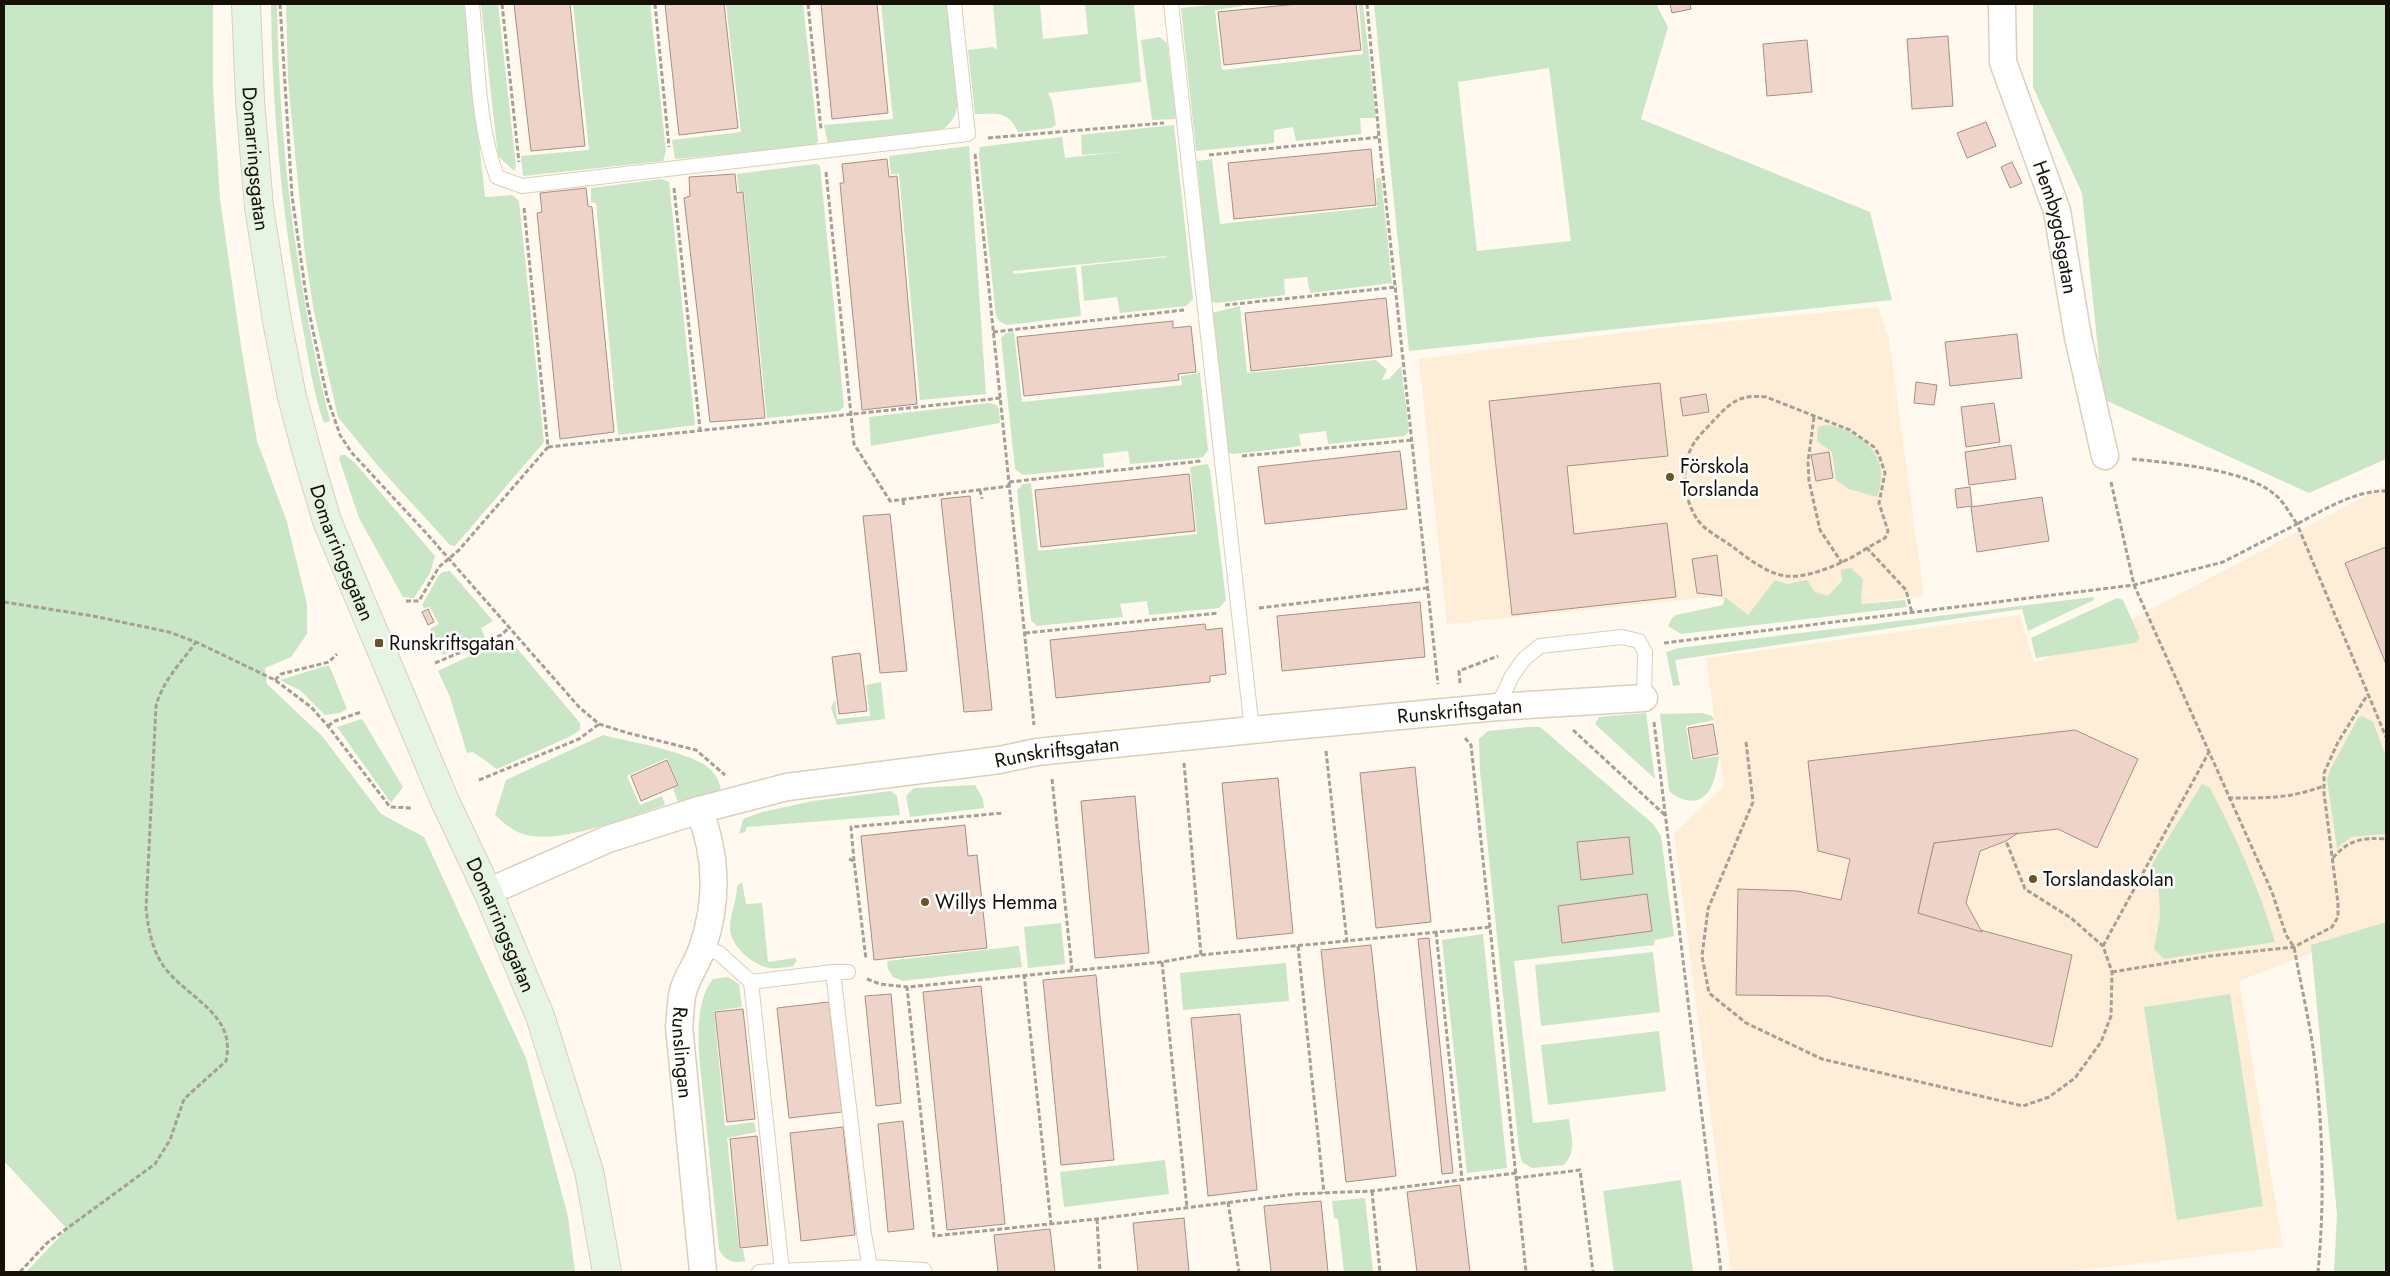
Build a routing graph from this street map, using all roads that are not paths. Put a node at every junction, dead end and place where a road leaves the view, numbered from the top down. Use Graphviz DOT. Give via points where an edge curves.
graph roads {
  1 [pos="246,4"];
  2 [pos="472,4"];
  3 [pos="954,4"];
  4 [pos="1172,4"];
  5 [pos="2002,4"];
  6 [pos="2105,456"];
  7 [pos="1497,707"];
  8 [pos="1648,707"];
  9 [pos="1252,730"];
  10 [pos="699,810"];
  11 [pos="488,892"];
  12 [pos="703,948"];
  13 [pos="833,972"];
  14 [pos="848,972"];
  15 [pos="751,982"];
  16 [pos="870,1267"];
  17 [pos="782,1270"];
  18 [pos="607,1272"];
  19 [pos="703,1272"];
  20 [pos="759,1272"];
  21 [pos="925,1272"];
  1 -- 11 [label="street, Domarringsgatan" via="259,208 292,397 309,460 327,521 444,799"];
  2 -- 3 [label="lane" via="490,158 497,177 522,186 971,136"];
  4 -- 9 [label="lane"];
  5 -- 6 [label="street, Hembygdsgatan" via="2003,62 2057,211 2078,338"];
  7 -- 8 [label="street, Runskriftsgatan" via="1545,704"];
  7 -- 8 [label="lane" via="1516,670 1540,646 1622,636 1639,641 1644,652"];
  7 -- 9 [label="street, Runskriftsgatan"];
  9 -- 10 [label="street, Runskriftsgatan" via="1043,752 787,787"];
  10 -- 11 [label="street, Runskriftsgatan" via="608,839"];
  10 -- 12 [label="street, Runslingan" via="715,873 710,921"];
  11 -- 18 [label="street, Domarringsgatan" via="540,1016 589,1172"];
  12 -- 15 [label="lane" via="720,953"];
  12 -- 19 [label="street, Runslingan" via="684,988 679,1026"];
  13 -- 14 [label="lane"];
  13 -- 15 [label="lane"];
  13 -- 16 [label="lane"];
  15 -- 17 [label="lane"];
  16 -- 17 [label="lane"];
  16 -- 21 [label="lane"];
  17 -- 20 [label="lane"];
}
